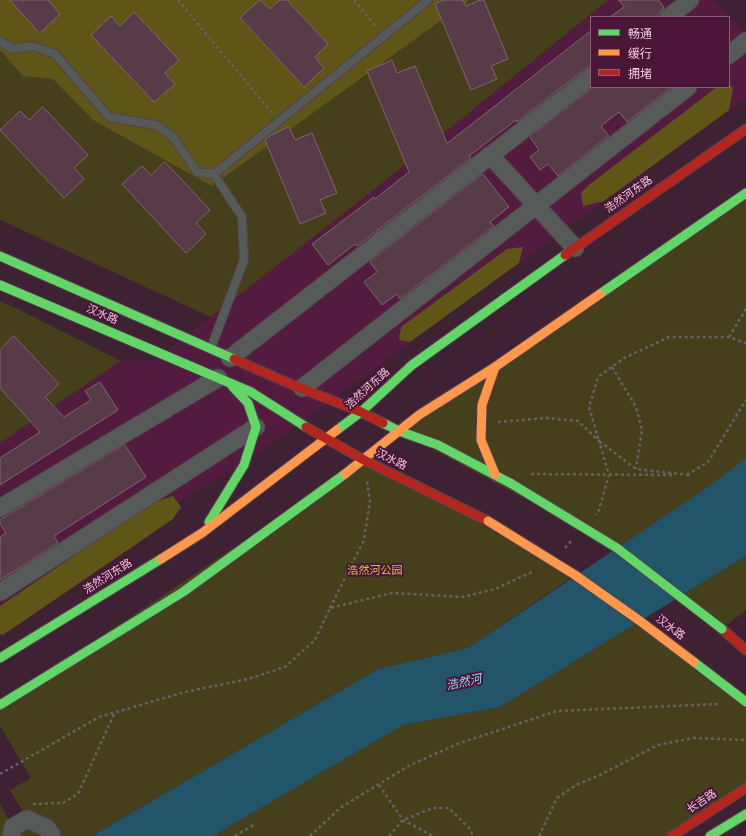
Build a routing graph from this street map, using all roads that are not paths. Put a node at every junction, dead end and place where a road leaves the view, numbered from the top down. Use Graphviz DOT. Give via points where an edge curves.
graph roads {
  1 [pos="428,0"];
  2 [pos="690,0"];
  3 [pos="670,16"];
  4 [pos="0,41"];
  5 [pos="746,42"];
  6 [pos="730,54"];
  7 [pos="590,78"];
  8 [pos="687,88"];
  9 [pos="746,129"];
  10 [pos="490,156"];
  11 [pos="214,174"];
  12 [pos="746,193"];
  13 [pos="536,206"];
  14 [pos="575,248"];
  15 [pos="0,256"];
  16 [pos="0,284"];
  17 [pos="211,349"];
  18 [pos="230,358"];
  19 [pos="494,367"];
  20 [pos="223,380"];
  21 [pos="302,388"];
  22 [pos="361,412"];
  23 [pos="256,427"];
  24 [pos="399,431"];
  25 [pos="326,439"];
  26 [pos="364,460"];
  27 [pos="495,474"];
  28 [pos="0,508"];
  29 [pos="202,533"];
  30 [pos="0,592"];
  31 [pos="746,650"];
  32 [pos="0,658"];
  33 [pos="746,702"];
  34 [pos="0,705"];
  35 [pos="746,788"];
  36 [pos="746,814"];
  37 [pos="11,836"];
  38 [pos="52,836"];
  39 [pos="672,836"];
  40 [pos="710,836"];
  1 -- 11 [label="lane"];
  2 -- 3 [label="street"];
  4 -- 11 [label="lane" via="13,50 32,46 55,54 109,117 156,125 173,137 197,172"];
  5 -- 6 [label="street"];
  7 -- 10 [label="street"];
  8 -- 13 [label="street"];
  9 -- 14 [label="main road, 浩然河东路"];
  10 -- 13 [label="street"];
  10 -- 18 [label="street"];
  11 -- 17 [label="lane" via="242,217 244,260"];
  12 -- 19 [label="main road"];
  13 -- 14 [label="street"];
  13 -- 21 [label="street"];
  14 -- 22 [label="main road, 浩然河东路" via="412,365"];
  15 -- 17 [label="main road, 汉水路"];
  16 -- 20 [label="main road, 汉水路"];
  17 -- 18 [label="main road, 汉水路"];
  18 -- 21 [label="main road, 汉水路"];
  19 -- 24 [label="main road" via="419,415"];
  19 -- 27 [label="main road" via="482,405 481,440"];
  20 -- 23 [label="main road" via="248,403"];
  20 -- 25 [label="main road, 汉水路" via="250,392"];
  20 -- 28 [label="street"];
  21 -- 22 [label="main road, 汉水路"];
  22 -- 24 [label="main road, 汉水路"];
  22 -- 25 [label="main road, 浩然河东路"];
  23 -- 29 [label="main road" via="244,465"];
  23 -- 30 [label="street"];
  24 -- 26 [label="main road"];
  24 -- 27 [label="main road, 汉水路" via="438,445"];
  25 -- 26 [label="main road, 汉水路"];
  25 -- 29 [label="main road, 浩然河东路"];
  26 -- 33 [label="main road, 汉水路, bridge" via="474,513 575,575"];
  26 -- 34 [label="main road" via="183,592"];
  27 -- 31 [label="main road, 汉水路, bridge" via="617,548"];
  29 -- 32 [label="main road, 浩然河东路"];
  35 -- 39 [label="main road, 长吉路"];
  36 -- 40 [label="main road"];
  37 -- 38 [label="street" via="13,827 27,819 47,828"];
}
